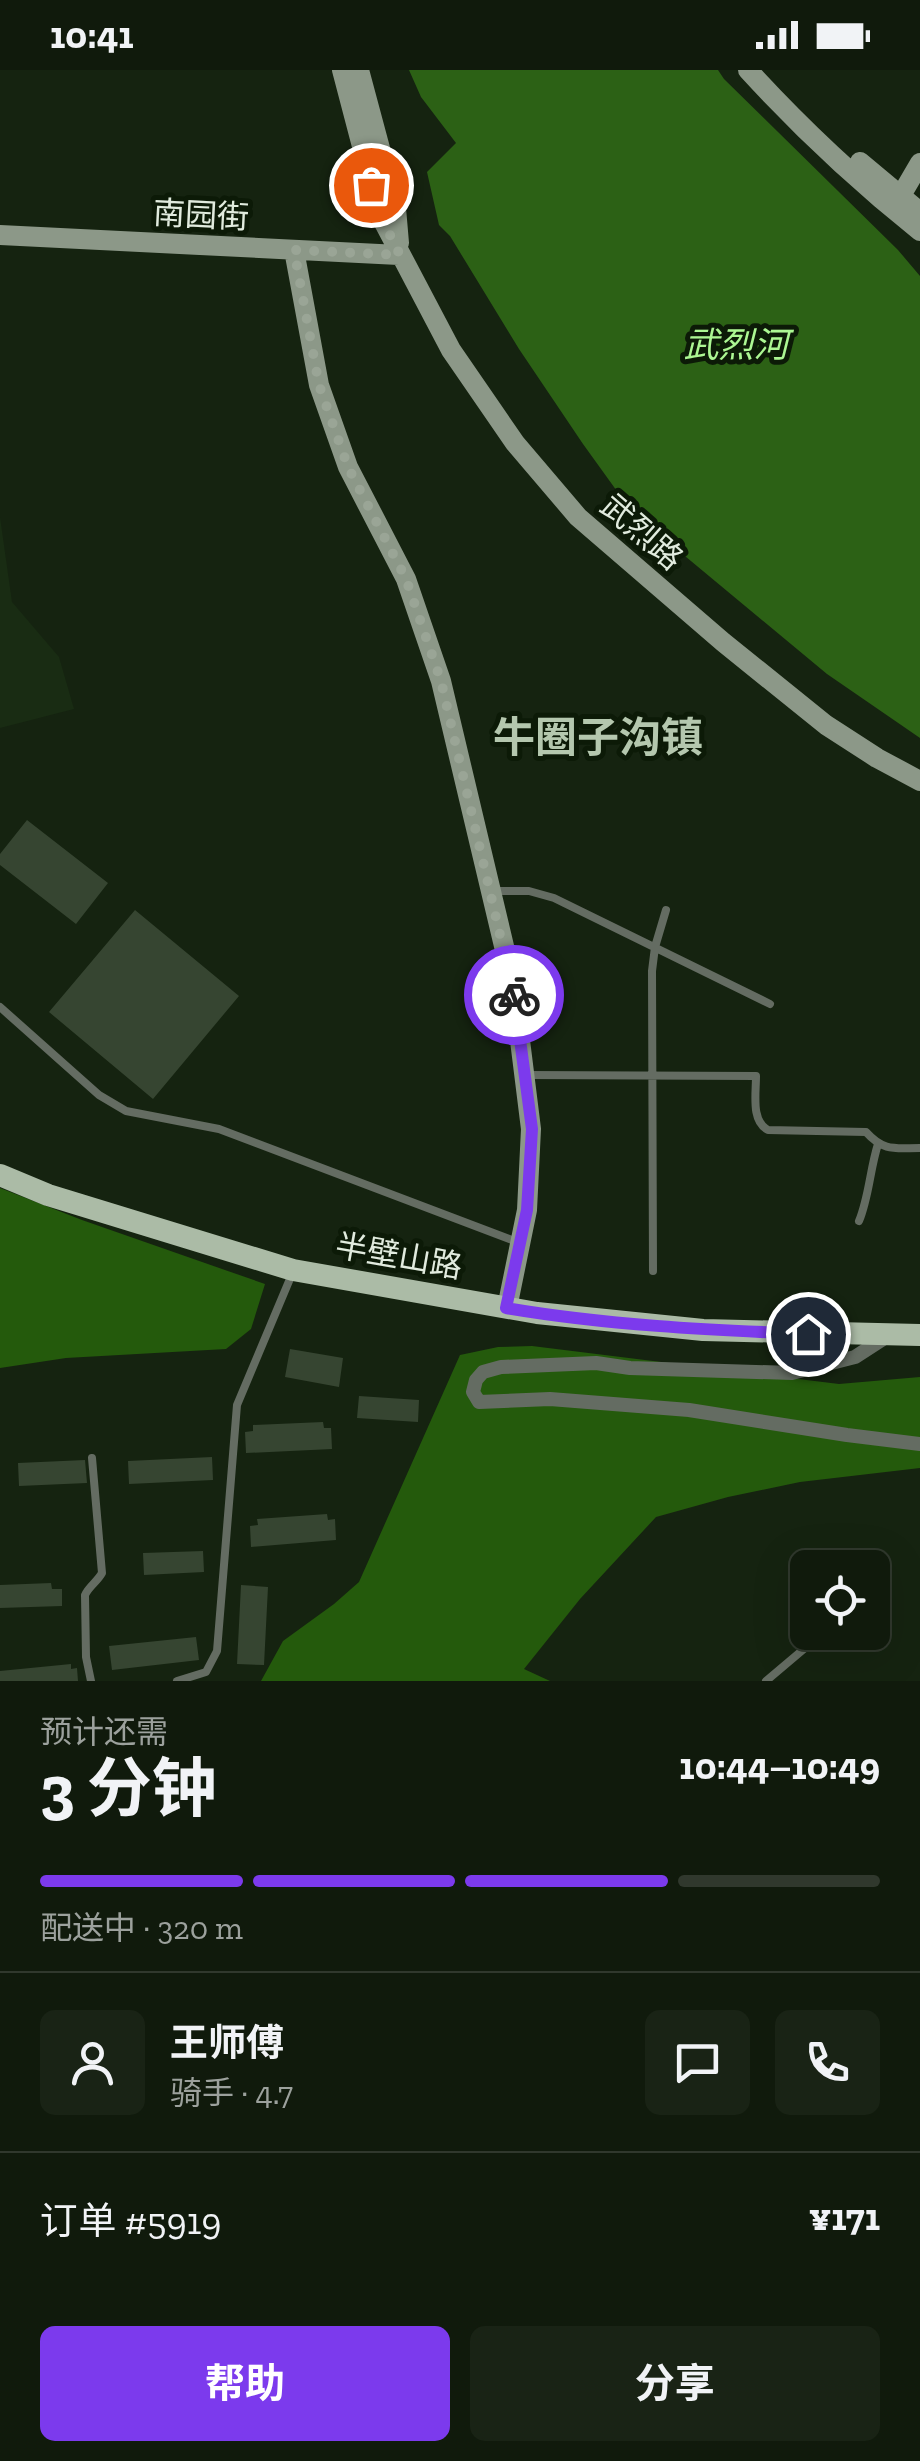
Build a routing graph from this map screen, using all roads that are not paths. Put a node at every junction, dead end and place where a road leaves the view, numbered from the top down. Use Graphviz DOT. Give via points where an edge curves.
graph roads {
  1 [pos="342,70"];
  2 [pos="359,70"];
  3 [pos="748,70"];
  4 [pos="768,70"];
  5 [pos="920,163"];
  6 [pos="910,208"];
  7 [pos="0,235"];
  8 [pos="294,250"];
  9 [pos="400,255"];
  10 [pos="920,781"];
  11 [pos="491,892"];
  12 [pos="666,910"];
  13 [pos="655,947"];
  14 [pos="770,1004"];
  15 [pos="0,1007"];
  16 [pos="526,1075"];
  17 [pos="653,1076"];
  18 [pos="878,1144"];
  19 [pos="920,1148"];
  20 [pos="0,1175"];
  21 [pos="859,1221"];
  22 [pos="520,1243"];
  23 [pos="293,1270"];
  24 [pos="653,1271"];
  25 [pos="506,1308"];
  26 [pos="890,1335"];
  27 [pos="920,1335"];
  28 [pos="920,1444"];
  29 [pos="92,1458"];
  30 [pos="803,1650"];
  31 [pos="91,1681"];
  32 [pos="177,1681"];
  33 [pos="766,1681"];
  1 -- 9 [label="street, 武烈路" via="380,215"];
  2 -- 9 [label="street, 武烈路" via="396,208"];
  3 -- 6 [label="street" via="823,146"];
  4 -- 6 [label="street"];
  5 -- 6 [label="street"];
  7 -- 8 [label="street, 南园街"];
  8 -- 9 [label="street, 南园街"];
  8 -- 11 [label="street" via="319,385 348,467 406,579 441,681"];
  9 -- 10 [label="street, 武烈路" via="451,350 578,517 826,726"];
  11 -- 13 [label="lane" via="554,898"];
  11 -- 16 [label="street"];
  12 -- 13 [label="lane"];
  13 -- 14 [label="lane"];
  13 -- 17 [label="lane"];
  15 -- 22 [label="lane" via="126,1111 219,1129"];
  16 -- 17 [label="lane"];
  16 -- 22 [label="street" via="532,1129"];
  17 -- 18 [label="lane" via="756,1076 762,1128 866,1132"];
  17 -- 24 [label="lane"];
  18 -- 19 [label="lane"];
  18 -- 21 [label="lane"];
  20 -- 23 [label="main road, 半壁山路"];
  22 -- 25 [label="street"];
  23 -- 25 [label="main road, 半壁山路"];
  23 -- 32 [label="lane" via="236,1405 216,1651 206,1672"];
  25 -- 26 [label="main road, 半壁山路" via="703,1330"];
  26 -- 27 [label="main road, 半壁山路"];
  26 -- 28 [label="street" via="856,1357 792,1373 501,1367 483,1372 472,1392 479,1402 550,1399 689,1410"];
  29 -- 31 [label="lane" via="102,1574 85,1595"];
  30 -- 33 [label="lane"];
}
